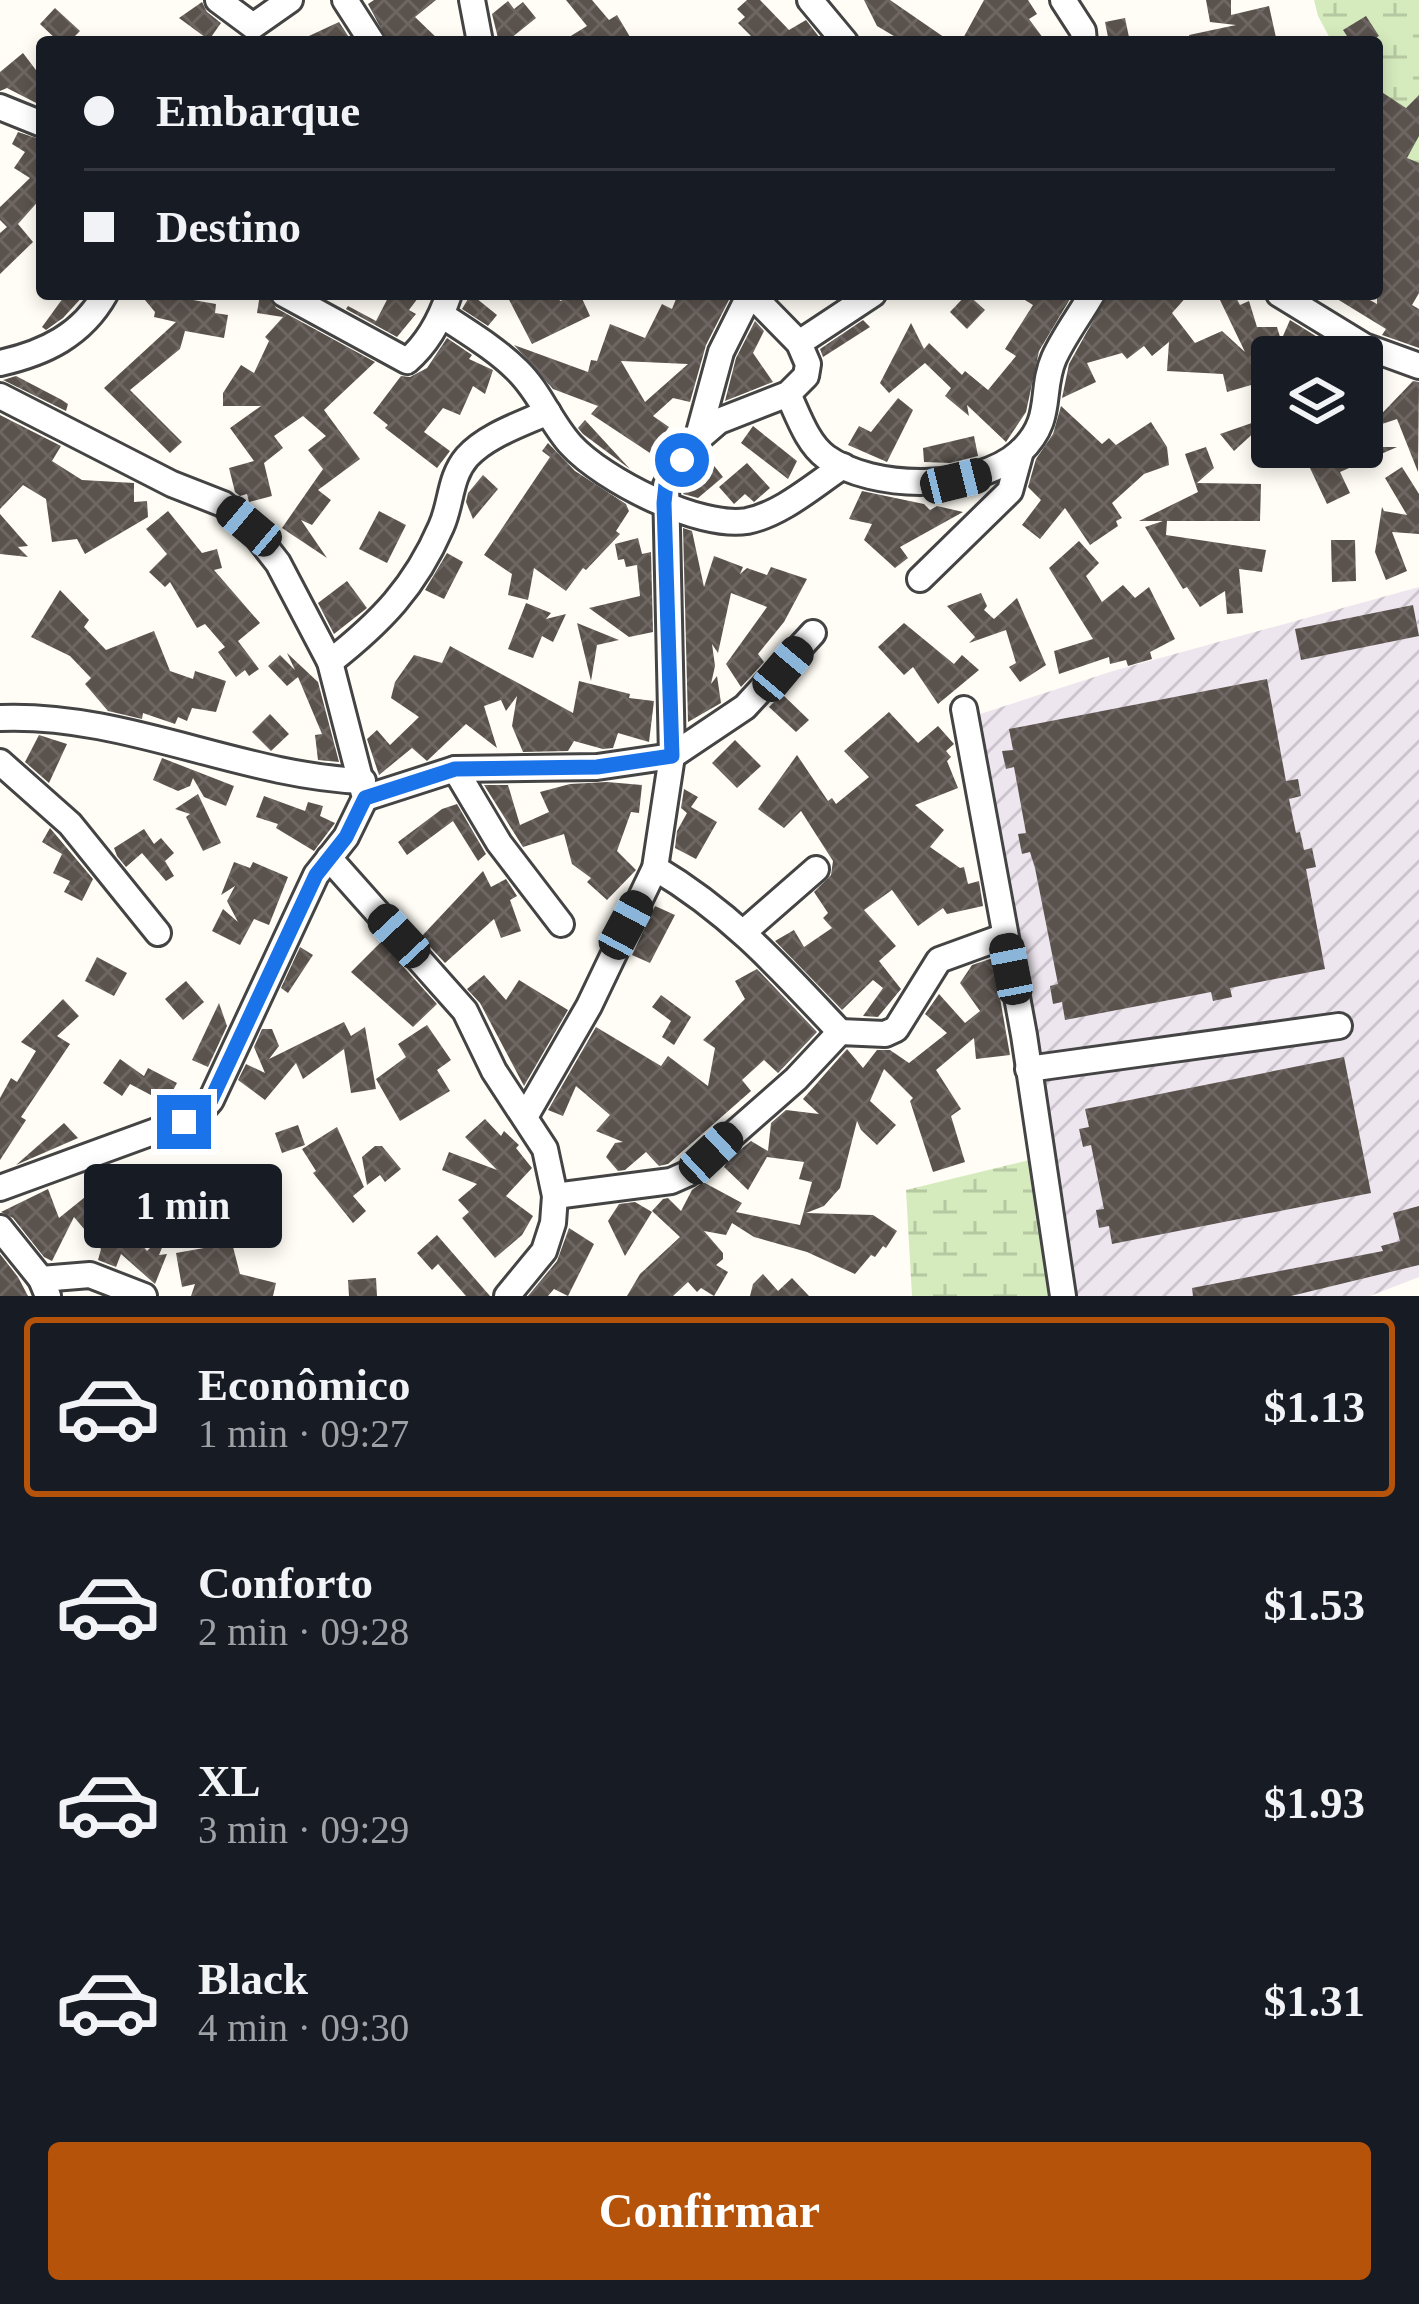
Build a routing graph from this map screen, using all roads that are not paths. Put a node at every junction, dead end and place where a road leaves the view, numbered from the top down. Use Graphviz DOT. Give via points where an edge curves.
graph roads {
  1 [pos="218,0"];
  2 [pos="290,0"];
  3 [pos="345,0"];
  4 [pos="472,0"];
  5 [pos="810,0"];
  6 [pos="1063,0"];
  7 [pos="248,34"];
  8 [pos="368,36"];
  9 [pos="479,36"];
  10 [pos="840,36"];
  11 [pos="1083,36"];
  12 [pos="0,107"];
  13 [pos="36,122"];
  14 [pos="100,300"];
  15 [pos="295,300"];
  16 [pos="747,300"];
  17 [pos="756,300"];
  18 [pos="863,300"];
  19 [pos="1088,300"];
  20 [pos="1289,300"];
  21 [pos="446,304"];
  22 [pos="799,343"];
  23 [pos="0,363"];
  24 [pos="1419,366"];
  25 [pos="788,394"];
  26 [pos="0,396"];
  27 [pos="548,412"];
  28 [pos="697,440"];
  29 [pos="1021,451"];
  30 [pos="843,466"];
  31 [pos="664,503"];
  32 [pos="920,579"];
  33 [pos="813,633"];
  34 [pos="330,662"];
  35 [pos="964,709"];
  36 [pos="0,718"];
  37 [pos="672,756"];
  38 [pos="0,762"];
  39 [pos="455,769"];
  40 [pos="364,789"];
  41 [pos="329,858"];
  42 [pos="655,868"];
  43 [pos="816,869"];
  44 [pos="561,924"];
  45 [pos="745,931"];
  46 [pos="158,933"];
  47 [pos="1005,936"];
  48 [pos="1340,1026"];
  49 [pos="840,1033"];
  50 [pos="1028,1069"];
  51 [pos="525,1118"];
  52 [pos="0,1188"];
  53 [pos="556,1196"];
  54 [pos="0,1228"];
  55 [pos="45,1287"];
  56 [pos="144,1296"];
  57 [pos="508,1296"];
  58 [pos="1063,1296"];
  1 -- 7 [label="street"];
  2 -- 7 [label="street"];
  3 -- 8 [label="street"];
  4 -- 9 [label="street"];
  5 -- 10 [label="street"];
  6 -- 11 [label="street"];
  12 -- 13 [label="street"];
  14 -- 23 [label="street" via="72,335"];
  15 -- 21 [label="street" via="407,361"];
  16 -- 28 [label="street" via="721,352"];
  17 -- 22 [label="street"];
  18 -- 22 [label="street"];
  19 -- 29 [label="street" via="1052,362 1045,416"];
  20 -- 24 [label="street" via="1364,346"];
  21 -- 27 [label="street" via="517,369"];
  22 -- 25 [label="street" via="806,376"];
  25 -- 28 [label="street" via="719,421"];
  25 -- 30 [label="street" via="815,447"];
  26 -- 34 [label="street" via="223,504 278,562"];
  27 -- 31 [label="street" via="589,461"];
  27 -- 34 [label="street" via="468,456 425,562 391,611"];
  28 -- 31 [label="street" via="666,484"];
  29 -- 30 [label="street" via="956,481 912,482"];
  29 -- 32 [label="street" via="1010,491"];
  30 -- 31 [label="street" via="750,520 728,522"];
  31 -- 37 [label="street"];
  33 -- 37 [label="street" via="745,707"];
  34 -- 40 [label="street"];
  35 -- 47 [label="street"];
  36 -- 40 [label="street" via="72,721"];
  37 -- 39 [label="street" via="597,767"];
  37 -- 42 [label="street"];
  38 -- 46 [label="street" via="70,824"];
  39 -- 40 [label="street"];
  39 -- 44 [label="street"];
  40 -- 41 [label="street"];
  41 -- 51 [label="street" via="465,1011"];
  41 -- 52 [label="street" via="197,1116"];
  42 -- 45 [label="street"];
  42 -- 51 [label="street"];
  43 -- 45 [label="street"];
  45 -- 49 [label="street"];
  47 -- 49 [label="street" via="939,960 896,1029"];
  47 -- 50 [label="street"];
  48 -- 50 [label="street"];
  49 -- 53 [label="street" via="680,1179"];
  50 -- 58 [label="street"];
  51 -- 53 [label="street" via="545,1149"];
  53 -- 57 [label="street" via="544,1251"];
  54 -- 55 [label="street"];
  55 -- 56 [label="street" via="91,1275"];
}
